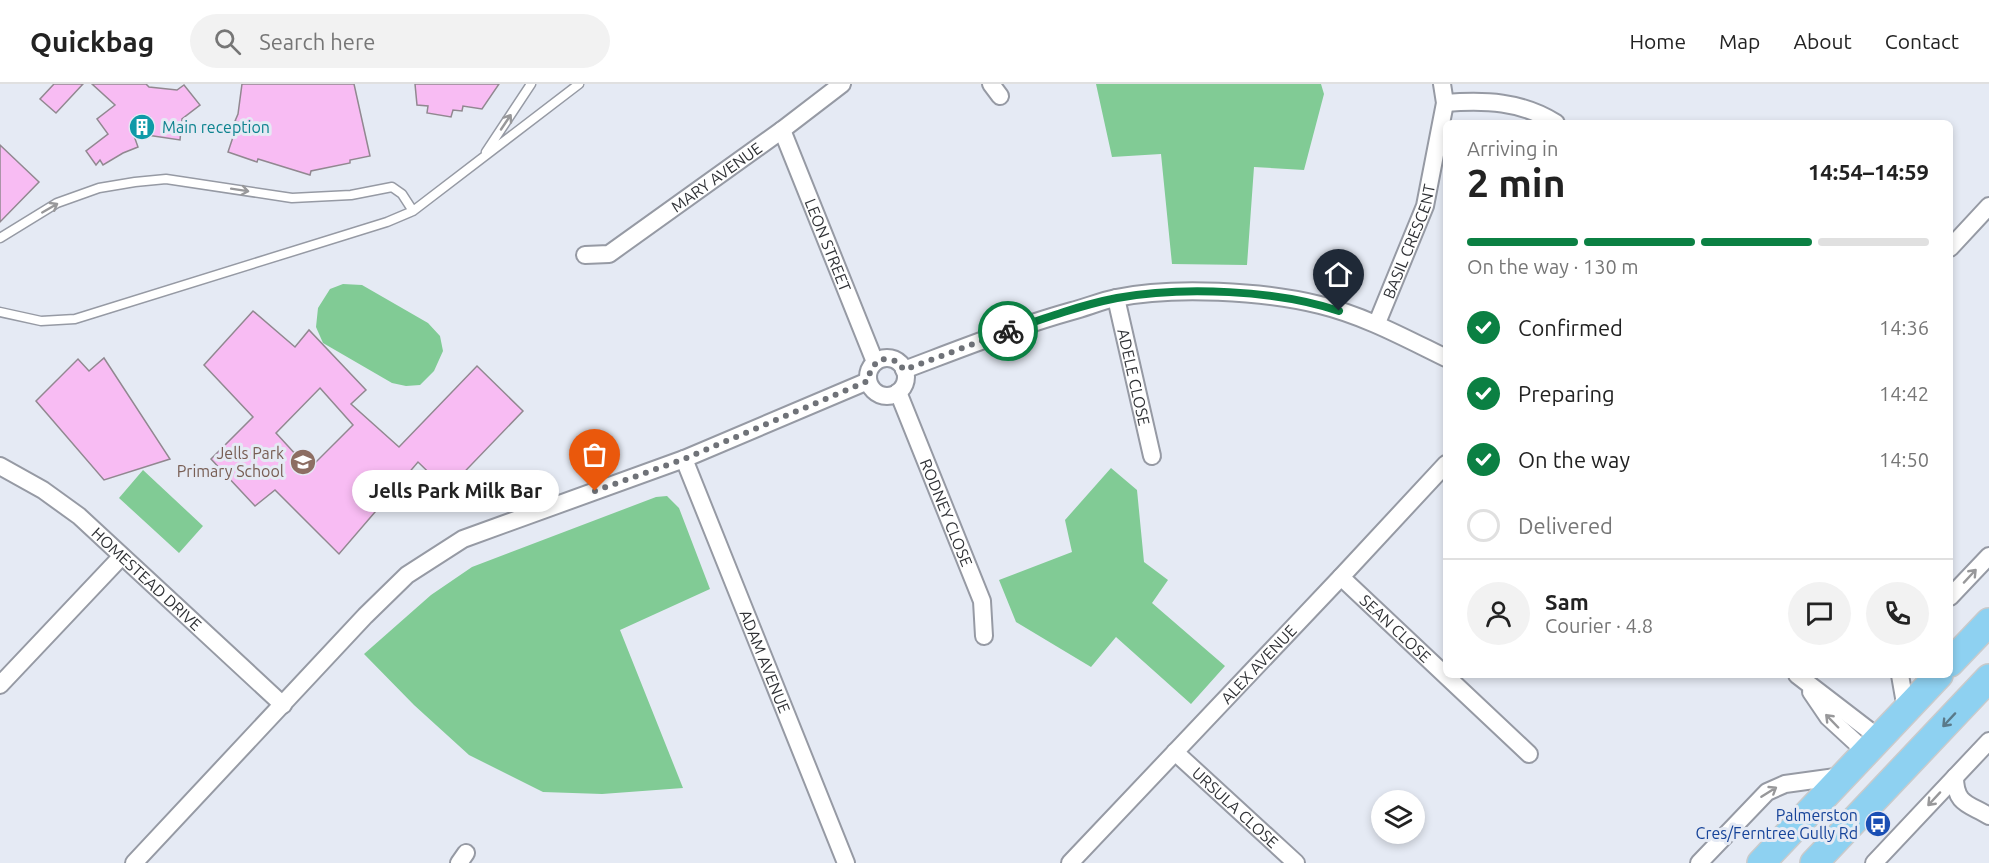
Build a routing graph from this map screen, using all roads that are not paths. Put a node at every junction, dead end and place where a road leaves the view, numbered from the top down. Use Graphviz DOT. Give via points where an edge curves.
graph roads {
  1 [pos="531,84"];
  2 [pos="579,84"];
  3 [pos="842,84"];
  4 [pos="1442,84"];
  5 [pos="1445,103"];
  6 [pos="1550,120"];
  7 [pos="782,130"];
  8 [pos="480,159"];
  9 [pos="1989,206"];
  10 [pos="413,211"];
  11 [pos="0,238"];
  12 [pos="1953,245"];
  13 [pos="585,255"];
  14 [pos="1116,298"];
  15 [pos="0,312"];
  16 [pos="1377,324"];
  17 [pos="1443,357"];
  18 [pos="875,362"];
  19 [pos="904,370"];
  20 [pos="868,381"];
  21 [pos="898,392"];
  22 [pos="1152,456"];
  23 [pos="684,459"];
  24 [pos="0,466"];
  25 [pos="1443,467"];
  26 [pos="1989,556"];
  27 [pos="121,557"];
  28 [pos="1341,578"];
  29 [pos="1953,594"];
  30 [pos="1989,622"];
  31 [pos="984,636"];
  32 [pos="1953,660"];
  33 [pos="1443,673"];
  34 [pos="1448,678"];
  35 [pos="1901,678"];
  36 [pos="1936,678"];
  37 [pos="1989,678"];
  38 [pos="1801,679"];
  39 [pos="0,685"];
  40 [pos="283,705"];
  41 [pos="1906,709"];
  42 [pos="1989,741"];
  43 [pos="1873,745"];
  44 [pos="1175,752"];
  45 [pos="1529,754"];
  46 [pos="1901,770"];
  47 [pos="1843,776"];
  48 [pos="1955,777"];
  49 [pos="1989,816"];
  50 [pos="135,862"];
  51 [pos="846,863"];
  52 [pos="1070,863"];
  53 [pos="1296,863"];
  54 [pos="1699,863"];
  55 [pos="1761,863"];
  56 [pos="1814,863"];
  57 [pos="1874,863"];
  8 -- 1 [label="lane, one-way"];
  2 -- 8 [label="lane"];
  3 -- 7 [label="street, MARY AVENUE"];
  4 -- 5 [label="street, BASIL CRESCENT"];
  5 -- 6 [label="street" via="1508,103"];
  5 -- 16 [label="street, BASIL CRESCENT" via="1425,206"];
  7 -- 13 [label="street, MARY AVENUE" via="609,254"];
  7 -- 18 [label="street, LEON STREET"];
  8 -- 10 [label="lane"];
  9 -- 12 [label="street"];
  11 -- 10 [label="lane, one-way" via="57,203 99,188 166,179 292,198 351,195 392,187"];
  10 -- 15 [label="lane" via="75,319 41,321"];
  14 -- 16 [label="street" via="1160,292 1269,296 1320,304"];
  14 -- 19 [label="street" via="1036,321"];
  14 -- 22 [label="street, ADELE CLOSE"];
  16 -- 17 [label="street"];
  18 -- 19 [label="street" via="892,359"];
  18 -- 20 [label="street"];
  19 -- 21 [label="street" via="904,386"];
  20 -- 21 [label="street" via="880,395"];
  20 -- 23 [label="street"];
  21 -- 31 [label="street, RODNEY CLOSE" via="982,602"];
  23 -- 40 [label="street" via="463,540 407,575"];
  23 -- 51 [label="street, ADAM AVENUE"];
  24 -- 27 [label="street, HOMESTEAD DRIVE" via="79,516"];
  25 -- 28 [label="street, ALEX AVENUE"];
  29 -- 26 [label="street, one-way"];
  27 -- 39 [label="street"];
  27 -- 40 [label="street, HOMESTEAD DRIVE"];
  28 -- 33 [label="street, SEAN CLOSE"];
  28 -- 44 [label="street, ALEX AVENUE"];
  30 -- 32 [label="main road"];
  34 -- 45 [label="street, SEAN CLOSE"];
  35 -- 41 [label="street"];
  36 -- 41 [label="main road"];
  37 -- 46 [label="main road, one-way"];
  38 -- 43 [label="street" via="1828,717"];
  40 -- 50 [label="street"];
  41 -- 43 [label="main road"];
  42 -- 48 [label="street"];
  43 -- 46 [label="main road"];
  43 -- 47 [label="main road"];
  44 -- 52 [label="street, ALEX AVENUE"];
  44 -- 53 [label="street, URSULA CLOSE"];
  46 -- 56 [label="main road"];
  54 -- 47 [label="street, one-way" via="1767,792 1785,784"];
  47 -- 55 [label="main road"];
  48 -- 49 [label="street" via="1960,798"];
  48 -- 57 [label="street, one-way"];
}
